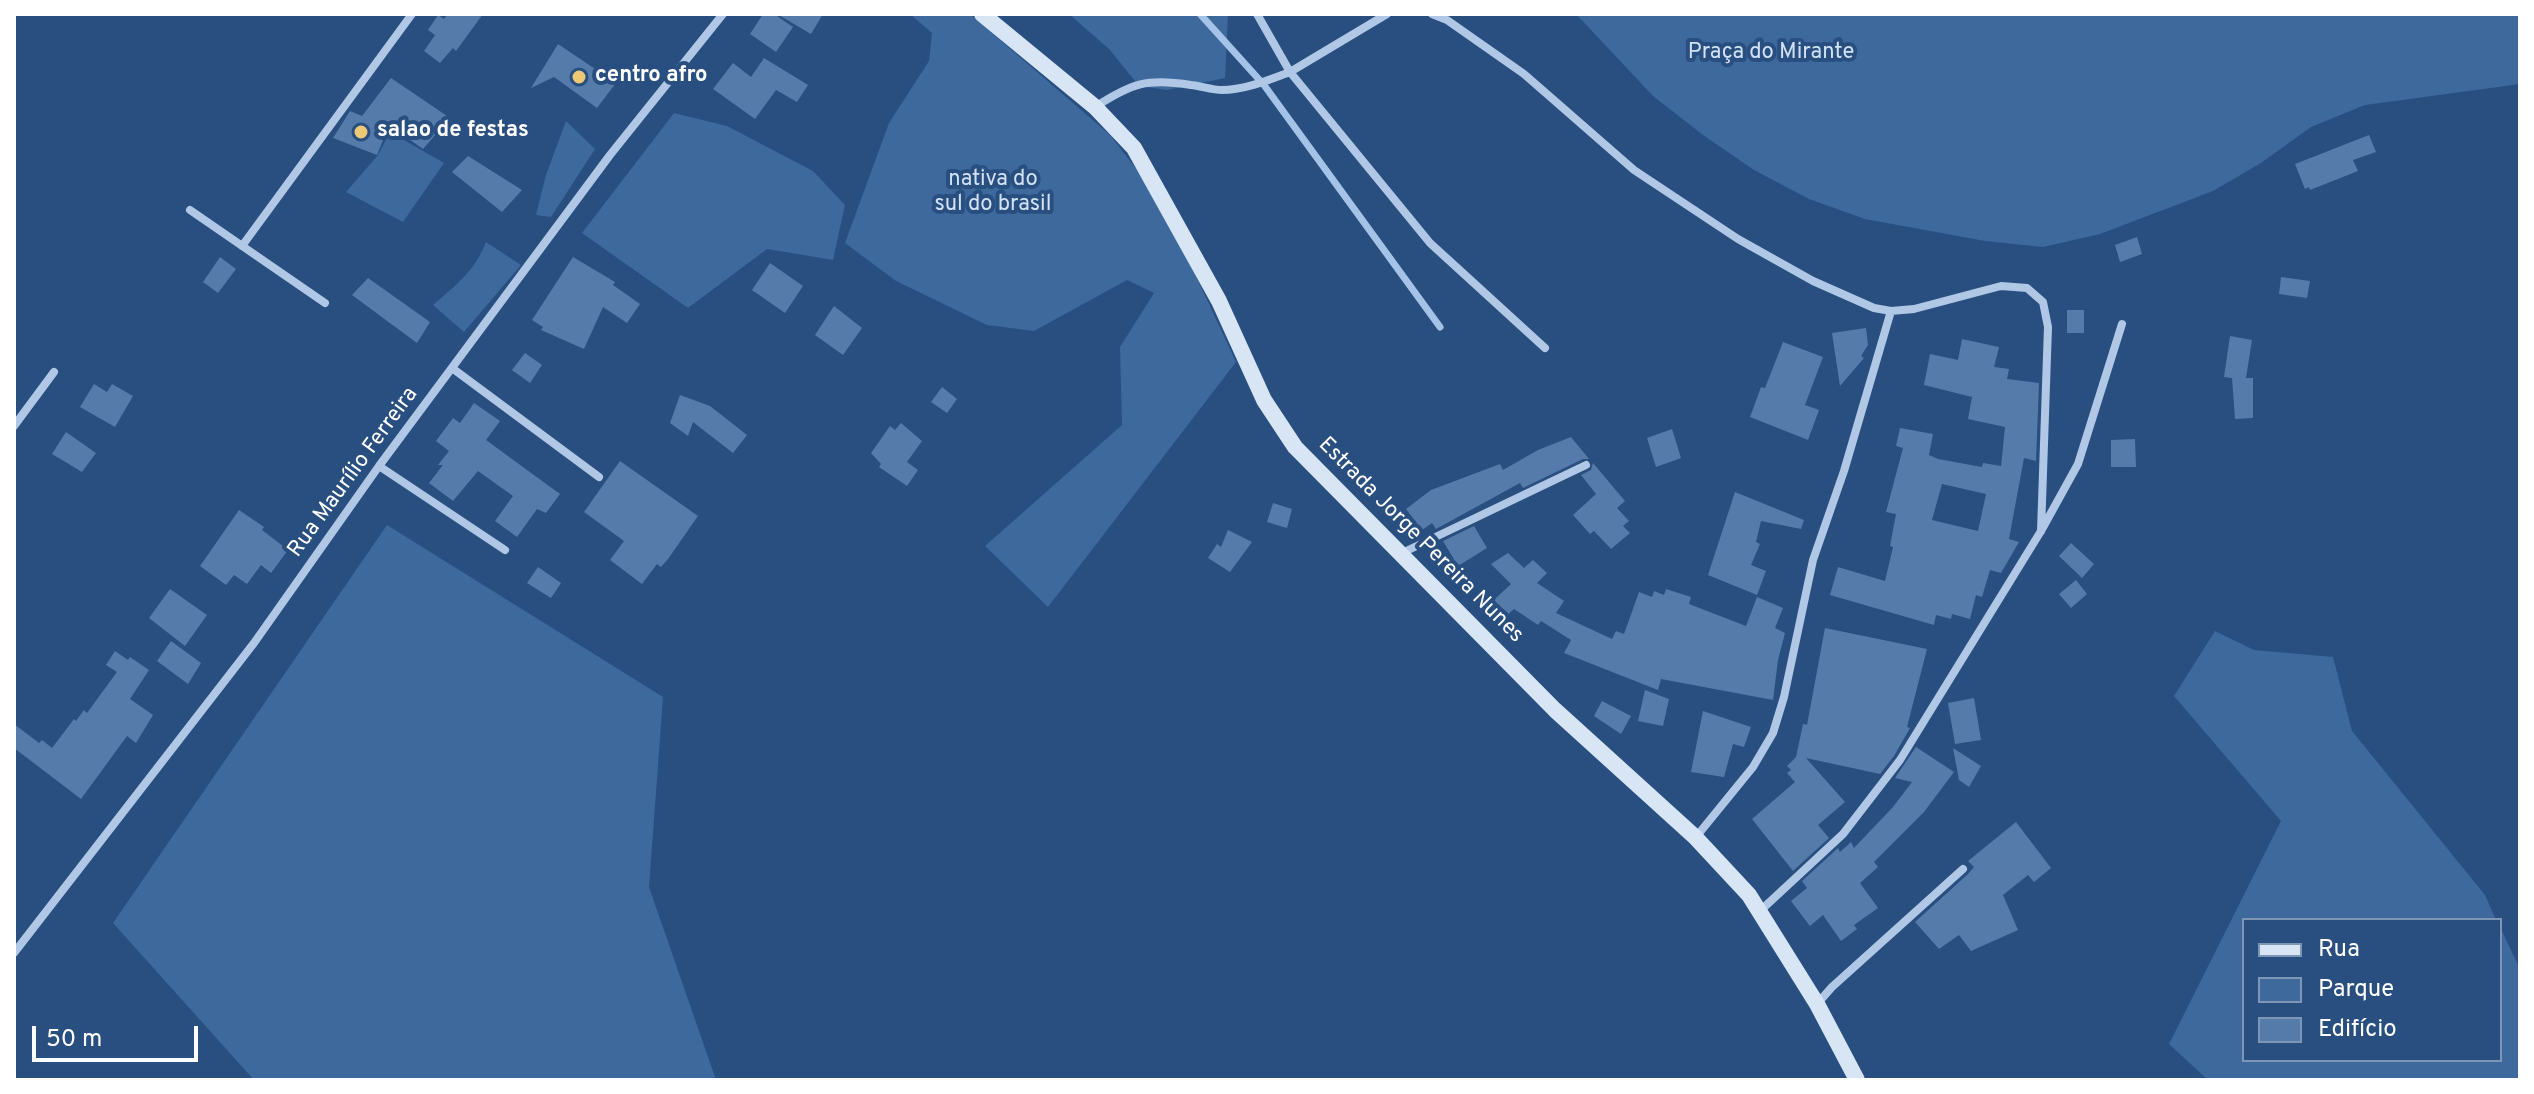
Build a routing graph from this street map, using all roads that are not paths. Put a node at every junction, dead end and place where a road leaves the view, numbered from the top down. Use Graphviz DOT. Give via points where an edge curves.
graph roads {
  1 [pos="412,14"];
  2 [pos="723,14"];
  3 [pos="982,14"];
  4 [pos="1257,14"];
  5 [pos="1387,14"];
  6 [pos="1432,14"];
  7 [pos="1290,72"];
  8 [pos="1095,107"];
  9 [pos="190,210"];
  10 [pos="242,246"];
  11 [pos="325,303"];
  12 [pos="1891,311"];
  13 [pos="2122,324"];
  14 [pos="1545,348"];
  15 [pos="452,368"];
  16 [pos="54,372"];
  17 [pos="14,426"];
  18 [pos="1586,465"];
  19 [pos="379,466"];
  20 [pos="599,477"];
  21 [pos="2041,531"];
  22 [pos="505,550"];
  23 [pos="1402,553"];
  24 [pos="1695,837"];
  25 [pos="1963,869"];
  26 [pos="1760,912"];
  27 [pos="14,953"];
  28 [pos="1817,1004"];
  29 [pos="1857,1080"];
  1 -- 10 [label="street"];
  2 -- 15 [label="street, Rua Maurílio Ferreira" via="610,155"];
  3 -- 8 [label="street, Estrada Jorge Pereira Nunes"];
  4 -- 7 [label="street"];
  5 -- 7 [label="street"];
  6 -- 12 [label="street" via="1524,74 1634,170 1738,239 1813,281"];
  7 -- 8 [label="street" via="1222,90 1162,80 1141,82"];
  7 -- 14 [label="street" via="1430,243"];
  8 -- 23 [label="street, Estrada Jorge Pereira Nunes" via="1134,148 1219,301 1264,400 1295,447"];
  9 -- 10 [label="street"];
  10 -- 11 [label="street"];
  12 -- 21 [label="street" via="2001,286 2027,288 2043,302 2048,327"];
  12 -- 24 [label="street" via="1813,560 1773,733 1753,767"];
  13 -- 21 [label="street" via="2078,464"];
  15 -- 19 [label="street, Rua Maurílio Ferreira"];
  15 -- 20 [label="street"];
  16 -- 17 [label="street"];
  18 -- 23 [label="street"];
  19 -- 22 [label="street"];
  19 -- 27 [label="street, Rua Maurílio Ferreira" via="254,643"];
  21 -- 26 [label="street" via="1900,760 1843,834"];
  23 -- 24 [label="street, Estrada Jorge Pereira Nunes" via="1555,710"];
  24 -- 26 [label="street, Estrada Jorge Pereira Nunes"];
  25 -- 28 [label="street"];
  26 -- 28 [label="street, Estrada Jorge Pereira Nunes"];
  28 -- 29 [label="street, Estrada Jorge Pereira Nunes"];
}
